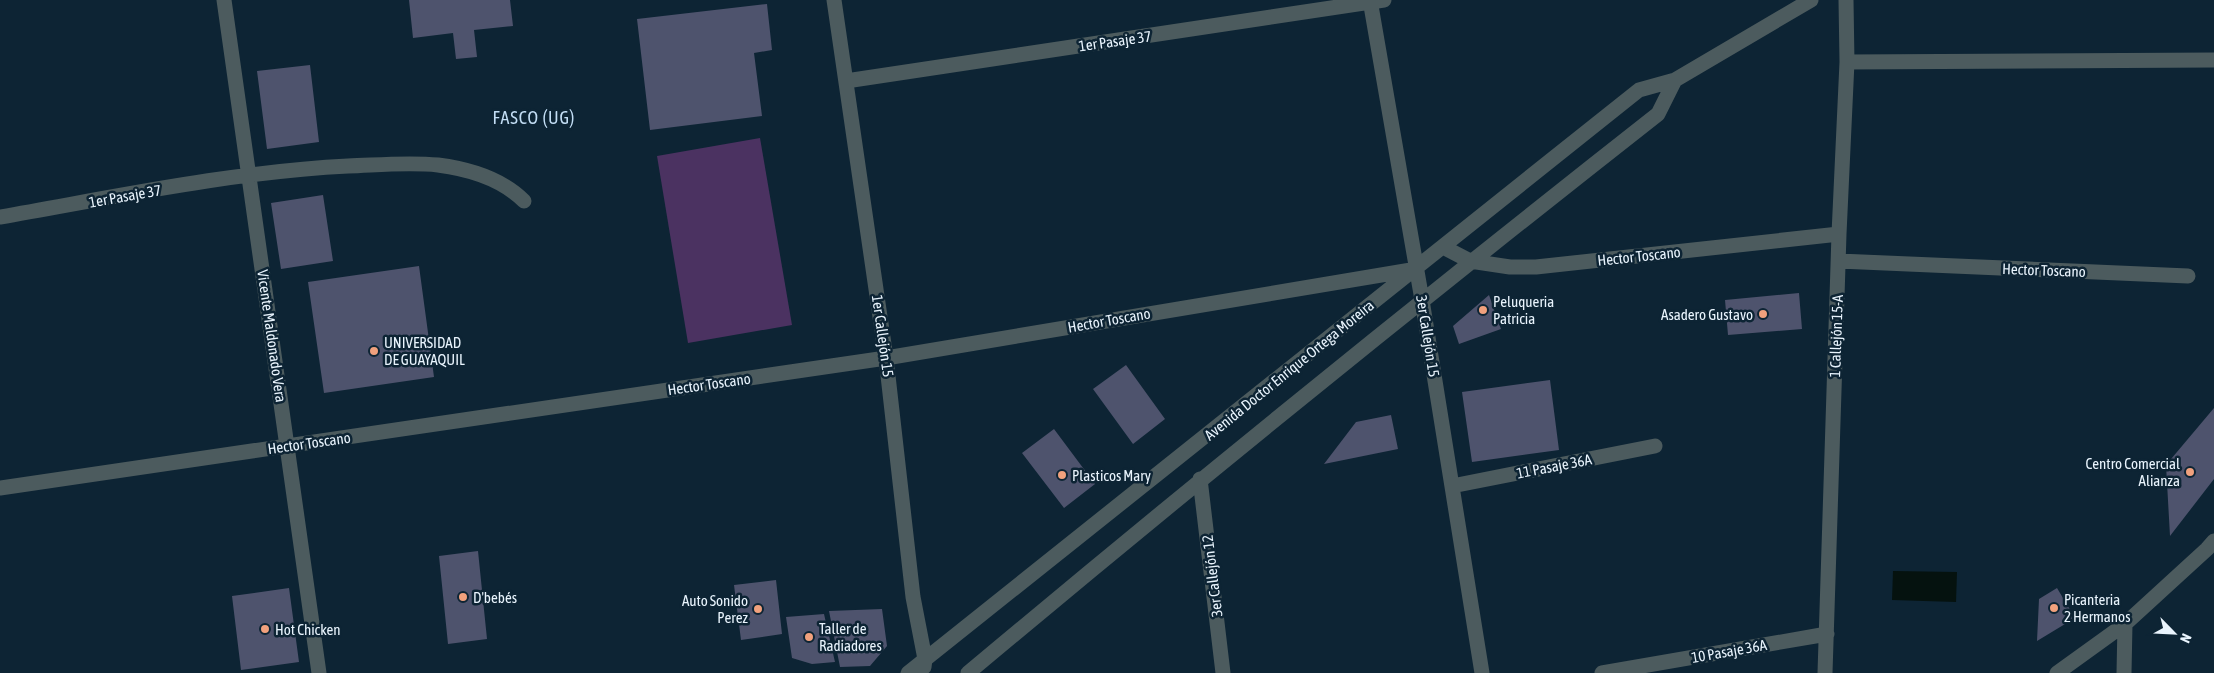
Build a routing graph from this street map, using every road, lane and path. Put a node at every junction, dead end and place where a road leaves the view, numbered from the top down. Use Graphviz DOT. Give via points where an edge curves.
graph roads {
  1 [pos="224,0"];
  2 [pos="834,0"];
  3 [pos="1811,0"];
  4 [pos="1846,0"];
  5 [pos="1375,1"];
  6 [pos="2214,60"];
  7 [pos="1847,62"];
  8 [pos="1675,80"];
  9 [pos="846,81"];
  10 [pos="250,174"];
  11 [pos="524,201"];
  12 [pos="0,217"];
  13 [pos="1839,234"];
  14 [pos="1443,247"];
  15 [pos="1470,261"];
  16 [pos="1839,261"];
  17 [pos="1416,269"];
  18 [pos="2188,276"];
  19 [pos="1422,300"];
  20 [pos="886,358"];
  21 [pos="1656,446"];
  22 [pos="287,447"];
  23 [pos="1200,479"];
  24 [pos="1452,486"];
  25 [pos="0,488"];
  26 [pos="2212,548"];
  27 [pos="2125,624"];
  28 [pos="1826,634"];
  29 [pos="924,666"];
  30 [pos="319,673"];
  31 [pos="908,673"];
  32 [pos="968,673"];
  33 [pos="1223,673"];
  34 [pos="1482,673"];
  35 [pos="1602,673"];
  36 [pos="1825,673"];
  37 [pos="2057,673"];
  38 [pos="2124,673"];
  1 -- 10 [label="street, Vicente Maldonado Vera"];
  2 -- 9 [label="street, 1er Callejón 15"];
  3 -- 8 [label="street, Avenida Doctor Enrique Ortega Moreira"];
  4 -- 7 [label="street, 1 Callejón 15-A"];
  5 -- 9 [label="street, 1er Pasaje 37"];
  5 -- 17 [label="street, 3er Callejón 15"];
  6 -- 7 [label="street"];
  7 -- 13 [label="street, 1 Callejón 15-A"];
  8 -- 14 [label="street, Avenida Doctor Enrique Ortega Moreira" via="1639,90"];
  8 -- 15 [label="street, Avenida Doctor Enrique Ortega Moreira" via="1658,114"];
  9 -- 20 [label="street, 1er Callejón 15"];
  10 -- 11 [label="street, 1er Pasaje 37" via="324,167 437,165 482,175"];
  10 -- 12 [label="street, 1er Pasaje 37"];
  10 -- 22 [label="street, Vicente Maldonado Vera"];
  13 -- 15 [label="street, Hector Toscano" via="1536,267"];
  13 -- 16 [label="street, 1 Callejón 15-A"];
  14 -- 15 [label="street, Hector Toscano"];
  14 -- 17 [label="street, Avenida Doctor Enrique Ortega Moreira"];
  15 -- 19 [label="street, Avenida Doctor Enrique Ortega Moreira"];
  16 -- 18 [label="street, Hector Toscano"];
  16 -- 28 [label="street, 1 Callejón 15-A"];
  17 -- 19 [label="street, 3er Callejón 15"];
  17 -- 20 [label="street, Hector Toscano"];
  17 -- 29 [label="street, Avenida Doctor Enrique Ortega Moreira"];
  19 -- 23 [label="street, Avenida Doctor Enrique Ortega Moreira"];
  19 -- 24 [label="street, 3er Callejón 15"];
  20 -- 22 [label="street, Hector Toscano"];
  20 -- 29 [label="street, 1er Callejón 15" via="912,597"];
  21 -- 24 [label="street, 11 Pasaje 36A"];
  22 -- 25 [label="street, Hector Toscano"];
  22 -- 30 [label="street, Vicente Maldonado Vera"];
  23 -- 32 [label="street, Avenida Doctor Enrique Ortega Moreira"];
  23 -- 33 [label="street, 3er Callejón 12"];
  24 -- 34 [label="street, 3er Callejón 15"];
  26 -- 27 [label="street"];
  27 -- 37 [label="street"];
  27 -- 38 [label="street"];
  28 -- 35 [label="street, 10 Pasaje 36A"];
  28 -- 36 [label="street, 1 Callejón 15-A"];
  29 -- 31 [label="street, Avenida Doctor Enrique Ortega Moreira"];
}
